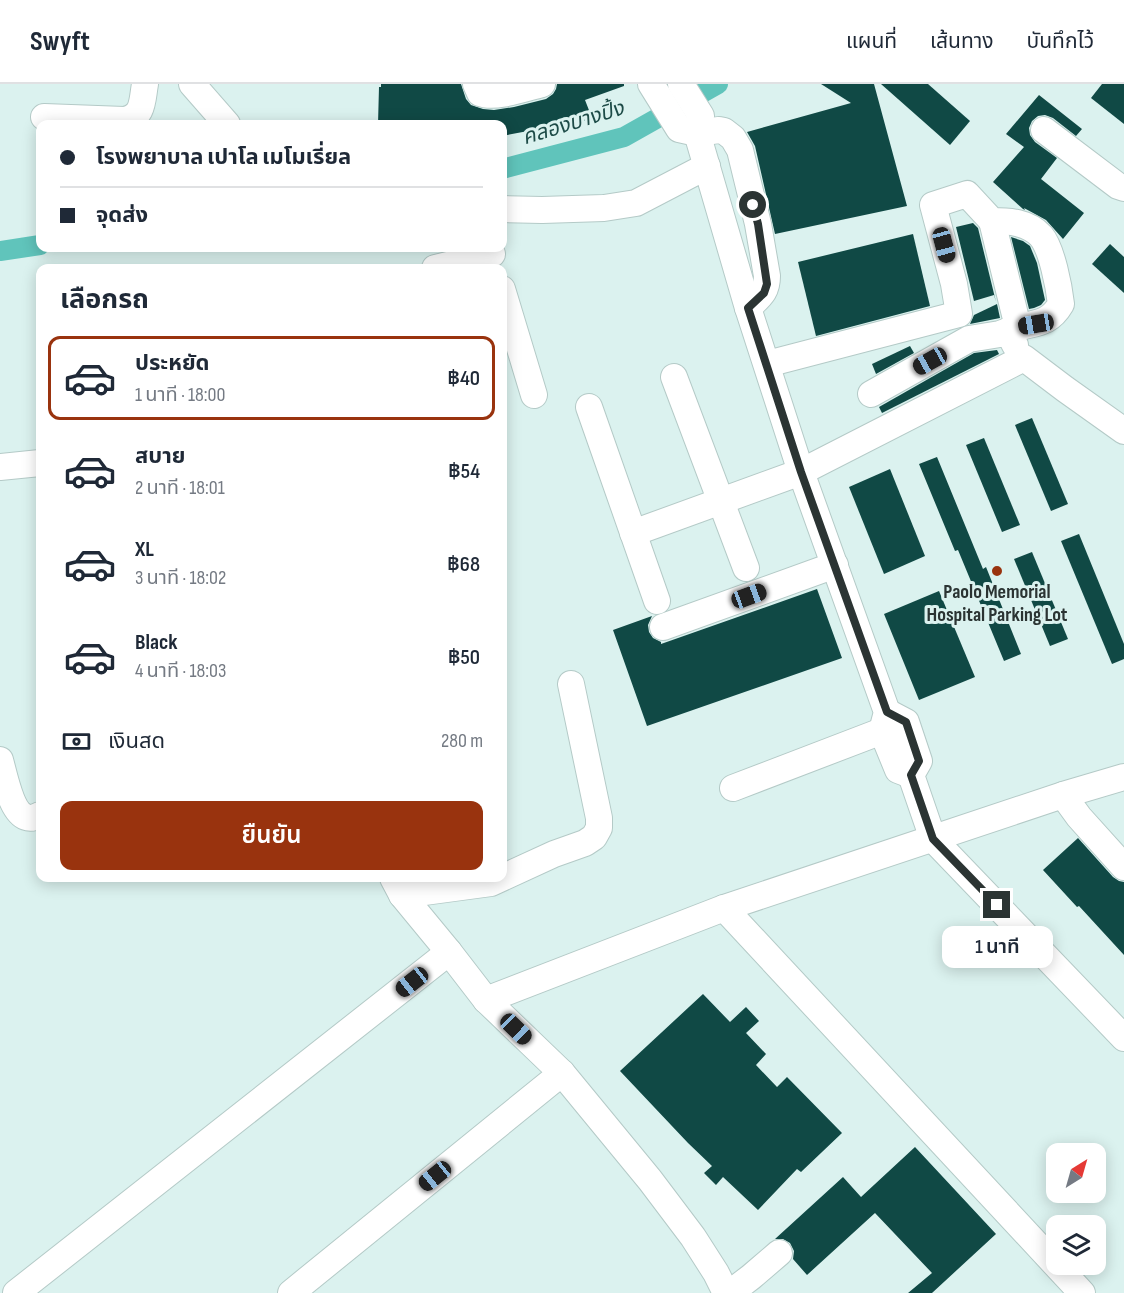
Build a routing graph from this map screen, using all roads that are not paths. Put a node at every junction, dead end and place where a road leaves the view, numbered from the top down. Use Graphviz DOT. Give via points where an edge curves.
graph roads {
  1 [pos="145,84"];
  2 [pos="192,84"];
  3 [pos="476,84"];
  4 [pos="542,84"];
  5 [pos="651,84"];
  6 [pos="681,84"];
  7 [pos="44,117"];
  8 [pos="224,120"];
  9 [pos="692,126"];
  10 [pos="1044,130"];
  11 [pos="707,166"];
  12 [pos="1124,188"];
  13 [pos="507,209"];
  14 [pos="992,221"];
  15 [pos="493,256"];
  16 [pos="454,264"];
  17 [pos="748,308"];
  18 [pos="959,314"];
  19 [pos="507,321"];
  20 [pos="1013,329"];
  21 [pos="969,339"];
  22 [pos="510,340"];
  23 [pos="1024,358"];
  24 [pos="767,364"];
  25 [pos="674,377"];
  26 [pos="871,394"];
  27 [pos="534,395"];
  28 [pos="589,407"];
  29 [pos="1124,431"];
  30 [pos="36,463"];
  31 [pos="0,467"];
  32 [pos="801,472"];
  33 [pos="720,501"];
  34 [pos="633,533"];
  35 [pos="835,565"];
  36 [pos="746,568"];
  37 [pos="657,601"];
  38 [pos="663,627"];
  39 [pos="571,684"];
  40 [pos="885,722"];
  41 [pos="0,760"];
  42 [pos="1124,777"];
  43 [pos="733,788"];
  44 [pos="1063,795"];
  45 [pos="36,817"];
  46 [pos="933,839"];
  47 [pos="1124,867"];
  48 [pos="507,876"];
  49 [pos="493,882"];
  50 [pos="397,886"];
  51 [pos="724,908"];
  52 [pos="449,952"];
  53 [pos="486,1000"];
  54 [pos="1124,1038"];
  55 [pos="562,1073"];
  56 [pos="779,1253"];
  57 [pos="16,1293"];
  58 [pos="291,1293"];
  59 [pos="728,1293"];
  60 [pos="1082,1293"];
  1 -- 7 [label="street" via="140,111 133,118"];
  2 -- 8 [label="street"];
  3 -- 4 [label="street" via="484,95"];
  5 -- 9 [label="street"];
  6 -- 9 [label="street"];
  9 -- 11 [label="street"];
  9 -- 17 [label="street" via="724,131 740,150 758,224 767,284 764,293"];
  10 -- 12 [label="street"];
  11 -- 13 [label="street" via="636,203 604,208"];
  11 -- 17 [label="street"];
  14 -- 18 [label="street" via="968,194 933,206"];
  14 -- 20 [label="street"];
  14 -- 20 [label="street" via="1013,222 1042,237 1059,289 1061,304 1054,316"];
  15 -- 16 [label="street"];
  17 -- 24 [label="street"];
  18 -- 21 [label="street"];
  18 -- 24 [label="street"];
  19 -- 22 [label="street"];
  20 -- 21 [label="street"];
  20 -- 23 [label="street" via="1014,343"];
  21 -- 26 [label="street"];
  22 -- 27 [label="street"];
  23 -- 29 [label="street"];
  23 -- 32 [label="street"];
  24 -- 32 [label="street"];
  25 -- 33 [label="street"];
  28 -- 34 [label="street"];
  30 -- 31 [label="street"];
  32 -- 33 [label="street"];
  32 -- 35 [label="street"];
  33 -- 34 [label="street"];
  33 -- 36 [label="street"];
  34 -- 37 [label="street"];
  35 -- 38 [label="street"];
  35 -- 40 [label="street"];
  39 -- 48 [label="street" via="599,828 585,843"];
  40 -- 43 [label="street"];
  40 -- 46 [label="street" via="906,722 919,761 911,775"];
  41 -- 45 [label="street" via="18,812 25,817"];
  42 -- 44 [label="street"];
  44 -- 46 [label="street"];
  44 -- 47 [label="street"];
  46 -- 51 [label="street"];
  46 -- 54 [label="street"];
  49 -- 50 [label="street"];
  50 -- 52 [label="street"];
  51 -- 53 [label="street"];
  51 -- 60 [label="street"];
  52 -- 53 [label="street"];
  52 -- 57 [label="street"];
  53 -- 55 [label="street"];
  55 -- 58 [label="street"];
  55 -- 59 [label="street" via="650,1180 693,1237"];
  56 -- 59 [label="street"];
}
